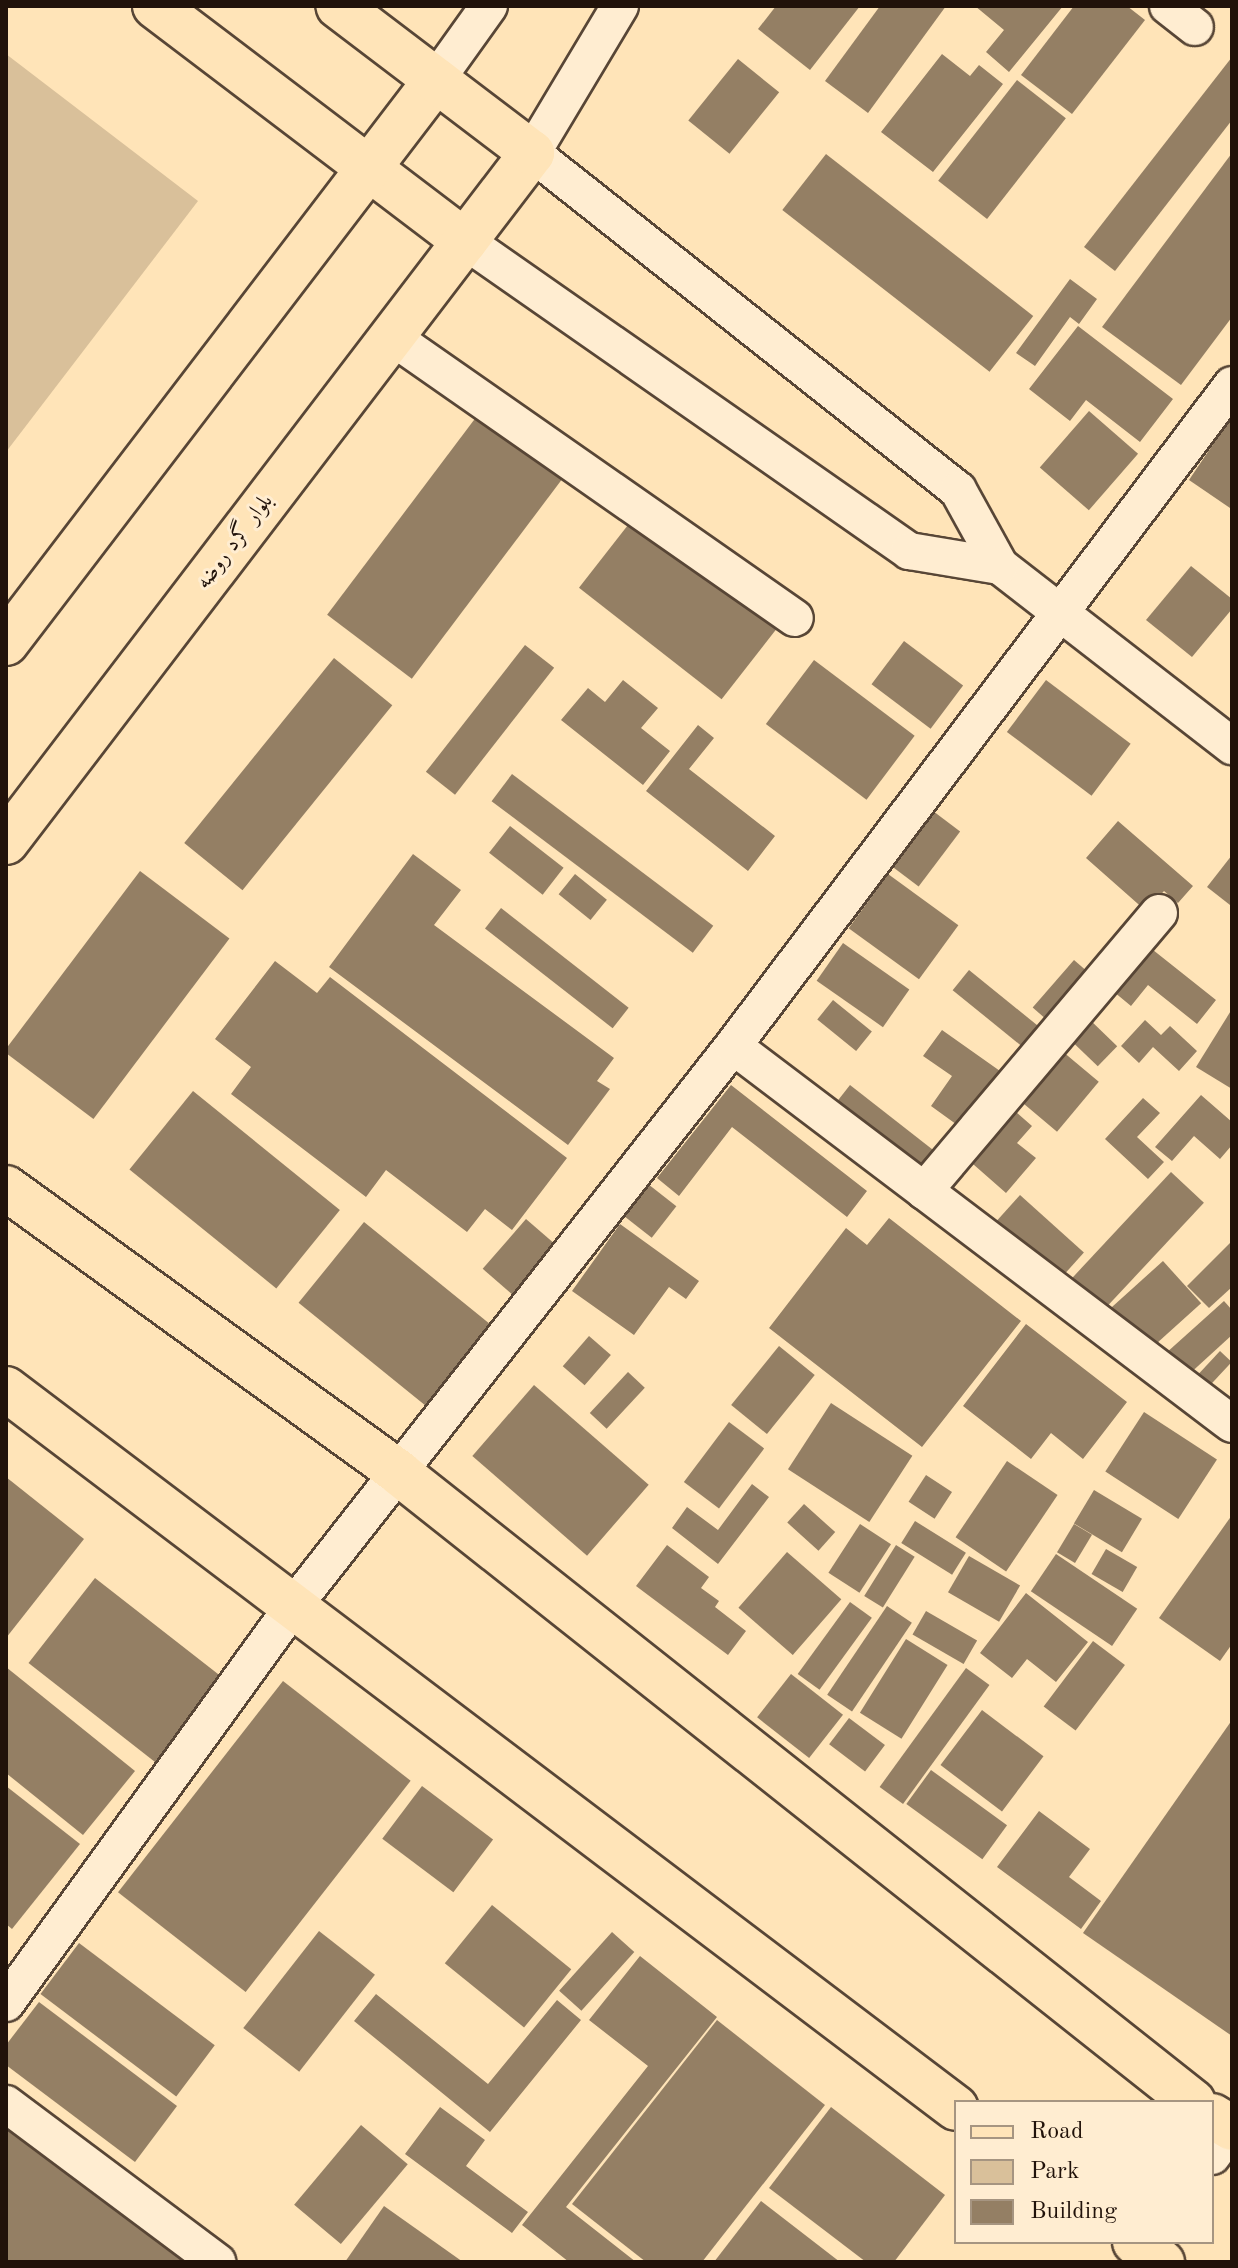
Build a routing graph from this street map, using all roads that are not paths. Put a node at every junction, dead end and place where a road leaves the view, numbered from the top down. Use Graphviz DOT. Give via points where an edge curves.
graph roads {
  1 [pos="155,6"];
  2 [pos="338,6"];
  3 [pos="489,6"];
  4 [pos="620,6"];
  5 [pos="436,80"];
  6 [pos="532,153"];
  7 [pos="369,168"];
  8 [pos="465,241"];
  9 [pos="392,337"];
  10 [pos="1232,385"];
  11 [pos="1000,566"];
  12 [pos="1060,613"];
  13 [pos="795,618"];
  14 [pos="6,643"];
  15 [pos="1232,746"];
  16 [pos="6,842"];
  17 [pos="1159,913"];
  18 [pos="733,1046"];
  19 [pos="6,1188"];
  20 [pos="924,1191"];
  21 [pos="6,1389"];
  22 [pos="1232,1424"];
  23 [pos="399,1473"];
  24 [pos="295,1604"];
  25 [pos="6,2003"];
  26 [pos="1190,2100"];
  27 [pos="6,2104"];
  28 [pos="954,2106"];
  29 [pos="1214,2117"];
  30 [pos="1232,2128"];
  31 [pos="1214,2153"];
  32 [pos="217,2262"];
  1 -- 7 [label="main road"];
  2 -- 5 [label="main road"];
  3 -- 5 [label="street"];
  4 -- 6 [label="street"];
  5 -- 6 [label="main road"];
  5 -- 7 [label="main road"];
  6 -- 8 [label="main road, بلوار گرد روضه"];
  6 -- 11 [label="street" via="958,490"];
  7 -- 8 [label="main road"];
  7 -- 14 [label="main road"];
  8 -- 9 [label="main road, بلوار گرد روضه"];
  8 -- 11 [label="street" via="909,551"];
  9 -- 13 [label="street"];
  9 -- 16 [label="main road, بلوار گرد روضه"];
  10 -- 12 [label="street"];
  11 -- 12 [label="street"];
  12 -- 15 [label="street"];
  12 -- 18 [label="street"];
  17 -- 20 [label="street"];
  18 -- 20 [label="street"];
  18 -- 23 [label="street"];
  19 -- 23 [label="main road"];
  20 -- 22 [label="street"];
  21 -- 24 [label="main road"];
  23 -- 24 [label="street"];
  23 -- 26 [label="main road"];
  24 -- 25 [label="street"];
  24 -- 28 [label="main road"];
  27 -- 32 [label="street"];
  29 -- 30 [label="main road"];
  30 -- 31 [label="street"];
}
